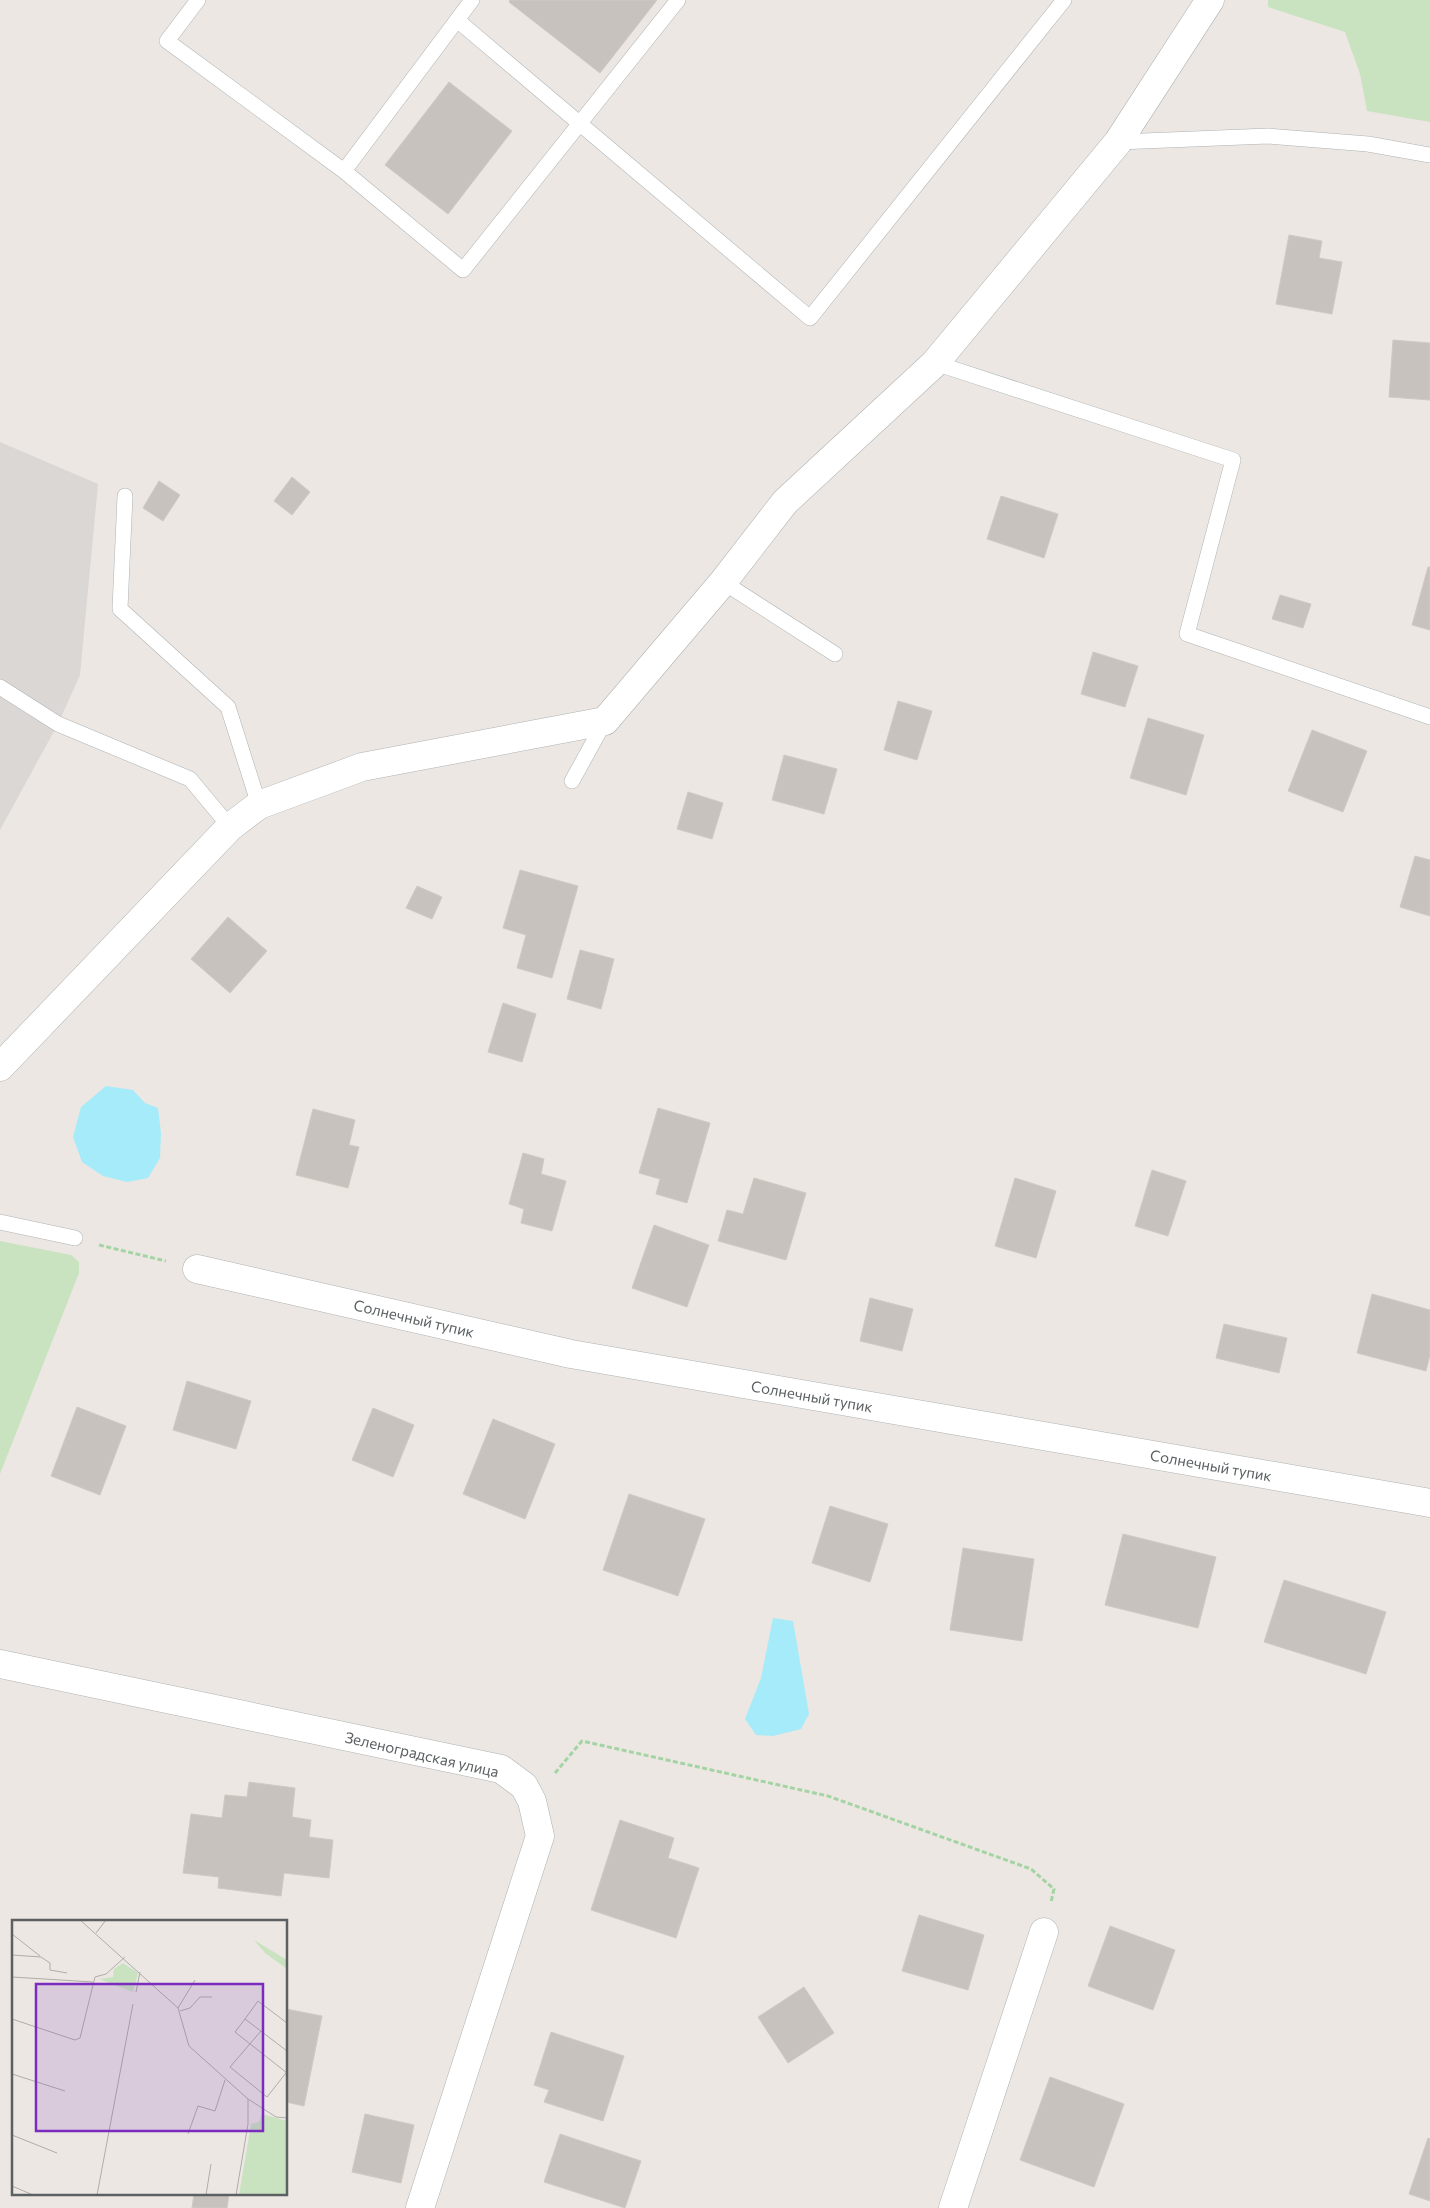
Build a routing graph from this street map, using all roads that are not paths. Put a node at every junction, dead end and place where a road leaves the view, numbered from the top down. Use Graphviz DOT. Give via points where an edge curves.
graph roads {
  1 [pos="198,0"];
  2 [pos="472,0"];
  3 [pos="678,0"];
  4 [pos="1064,0"];
  5 [pos="1210,0"];
  6 [pos="457,20"];
  7 [pos="580,124"];
  8 [pos="1118,142"];
  9 [pos="1430,155"];
  10 [pos="344,171"];
  11 [pos="935,363"];
  12 [pos="125,496"];
  13 [pos="723,582"];
  14 [pos="835,654"];
  15 [pos="0,686"];
  16 [pos="1430,717"];
  17 [pos="605,721"];
  18 [pos="572,781"];
  19 [pos="259,804"];
  20 [pos="230,827"];
  21 [pos="0,1067"];
  22 [pos="0,1222"];
  23 [pos="75,1238"];
  24 [pos="197,1269"];
  25 [pos="1430,1504"];
  26 [pos="0,1664"];
  27 [pos="1044,1932"];
  28 [pos="420,2208"];
  29 [pos="953,2208"];
  1 -- 10 [label="lane" via="167,41"];
  2 -- 6 [label="lane"];
  3 -- 7 [label="lane"];
  4 -- 7 [label="lane" via="810,318"];
  5 -- 8 [label="street"];
  6 -- 7 [label="lane"];
  6 -- 10 [label="lane"];
  7 -- 10 [label="lane" via="463,270"];
  8 -- 9 [label="lane" via="1268,136 1368,144"];
  8 -- 11 [label="street"];
  11 -- 13 [label="street" via="785,502"];
  11 -- 16 [label="lane" via="1233,460 1187,634"];
  12 -- 19 [label="lane" via="120,609 228,707"];
  13 -- 14 [label="lane"];
  13 -- 17 [label="street"];
  15 -- 20 [label="lane" via="58,724 190,779"];
  17 -- 18 [label="lane"];
  17 -- 19 [label="street" via="362,767"];
  19 -- 20 [label="street"];
  20 -- 21 [label="street"];
  22 -- 23 [label="lane"];
  24 -- 25 [label="street, Солнечный тупик" via="571,1354"];
  26 -- 28 [label="street, Зеленоградская улица" via="501,1769 524,1786 532,1801 540,1836"];
  27 -- 29 [label="street"];
}
